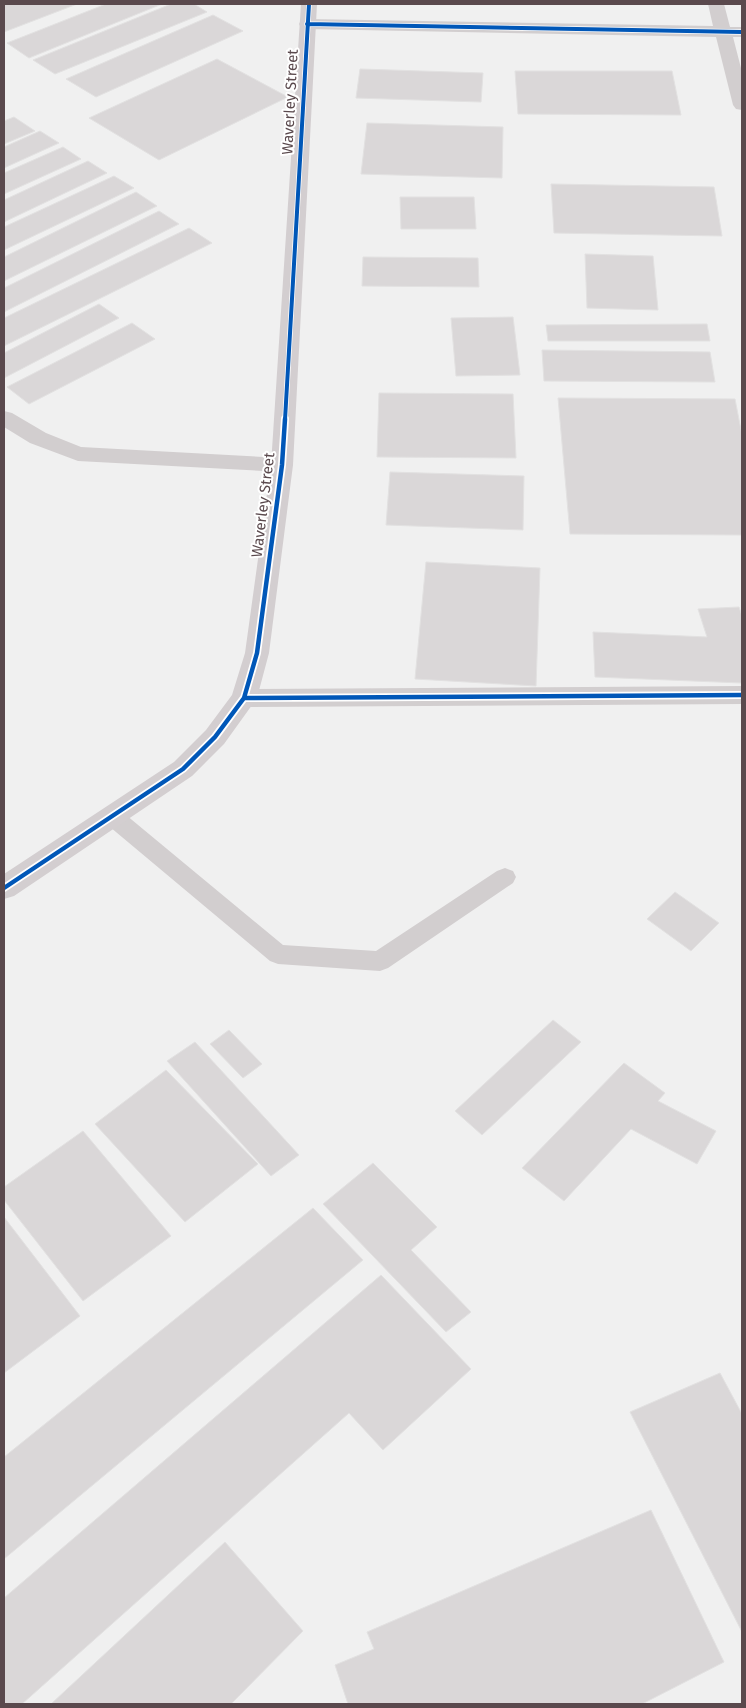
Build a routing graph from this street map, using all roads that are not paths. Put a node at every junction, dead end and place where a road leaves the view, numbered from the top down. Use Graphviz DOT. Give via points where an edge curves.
graph roads {
  1 [pos="716,4"];
  2 [pos="308,14"];
  3 [pos="724,32"];
  4 [pos="742,32"];
  5 [pos="742,105"];
  6 [pos="4,418"];
  7 [pos="282,465"];
  8 [pos="742,695"];
  9 [pos="244,698"];
  10 [pos="112,816"];
  11 [pos="505,877"];
  12 [pos="4,888"];
  1 -- 3 [label="street"];
  2 -- 3 [label="street"];
  2 -- 7 [label="street, Waverley Street"];
  3 -- 4 [label="street"];
  3 -- 5 [label="street"];
  6 -- 7 [label="street" via="38,438 78,454"];
  7 -- 9 [label="street, Waverley Street" via="257,653"];
  8 -- 9 [label="street"];
  9 -- 10 [label="street, Waverley Street" via="215,737 183,770"];
  10 -- 11 [label="lane" via="278,954 380,960"];
  10 -- 12 [label="street, Waverley Street"];
}
